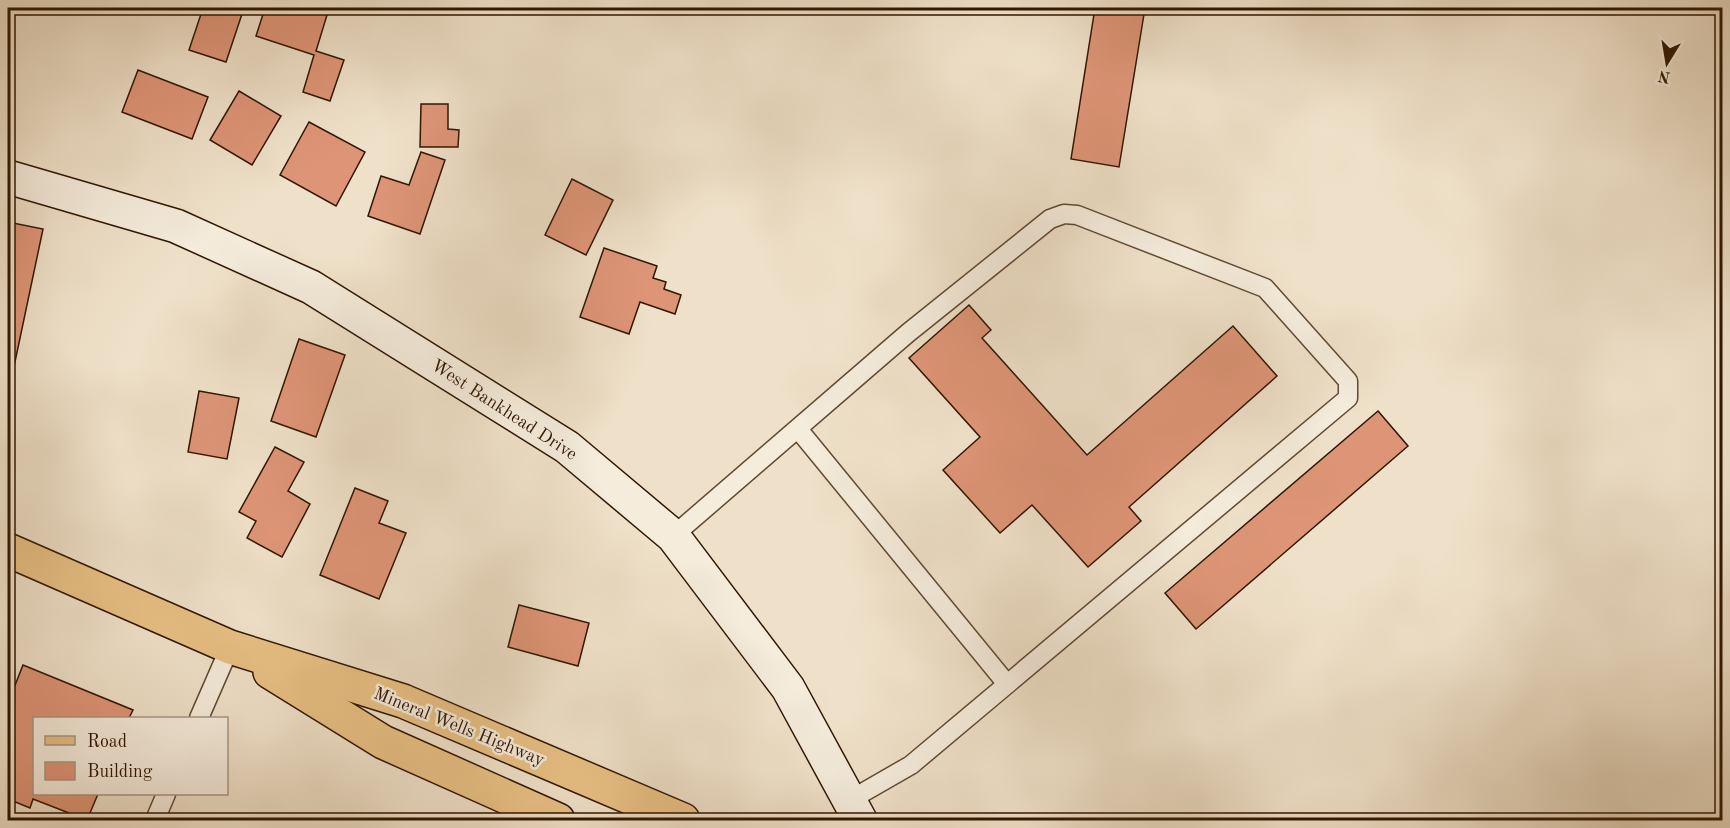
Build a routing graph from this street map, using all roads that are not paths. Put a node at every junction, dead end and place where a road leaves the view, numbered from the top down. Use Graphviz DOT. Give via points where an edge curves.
graph roads {
  1 [pos="8,177"];
  2 [pos="798,429"];
  3 [pos="673,536"];
  4 [pos="8,550"];
  5 [pos="230,647"];
  6 [pos="1007,684"];
  7 [pos="199,717"];
  8 [pos="166,795"];
  9 [pos="855,810"];
  10 [pos="540,817"];
  11 [pos="155,820"];
  12 [pos="683,820"];
  1 -- 3 [label="street, West Bankhead Drive" via="176,226 311,288 567,447"];
  2 -- 3 [label="lane"];
  2 -- 6 [label="lane"];
  2 -- 6 [label="lane" via="1050,219 1064,214 1077,215 1265,288 1348,381 1348,398"];
  3 -- 9 [label="street, West Bankhead Drive" via="788,688"];
  4 -- 5 [label="main road, Mineral Wells Highway"];
  5 -- 7 [label="lane"];
  5 -- 10 [label="main road, Mineral Wells Highway" via="383,742"];
  5 -- 12 [label="main road, Mineral Wells Highway" via="403,701"];
  6 -- 9 [label="lane"];
  8 -- 11 [label="lane"];
}
